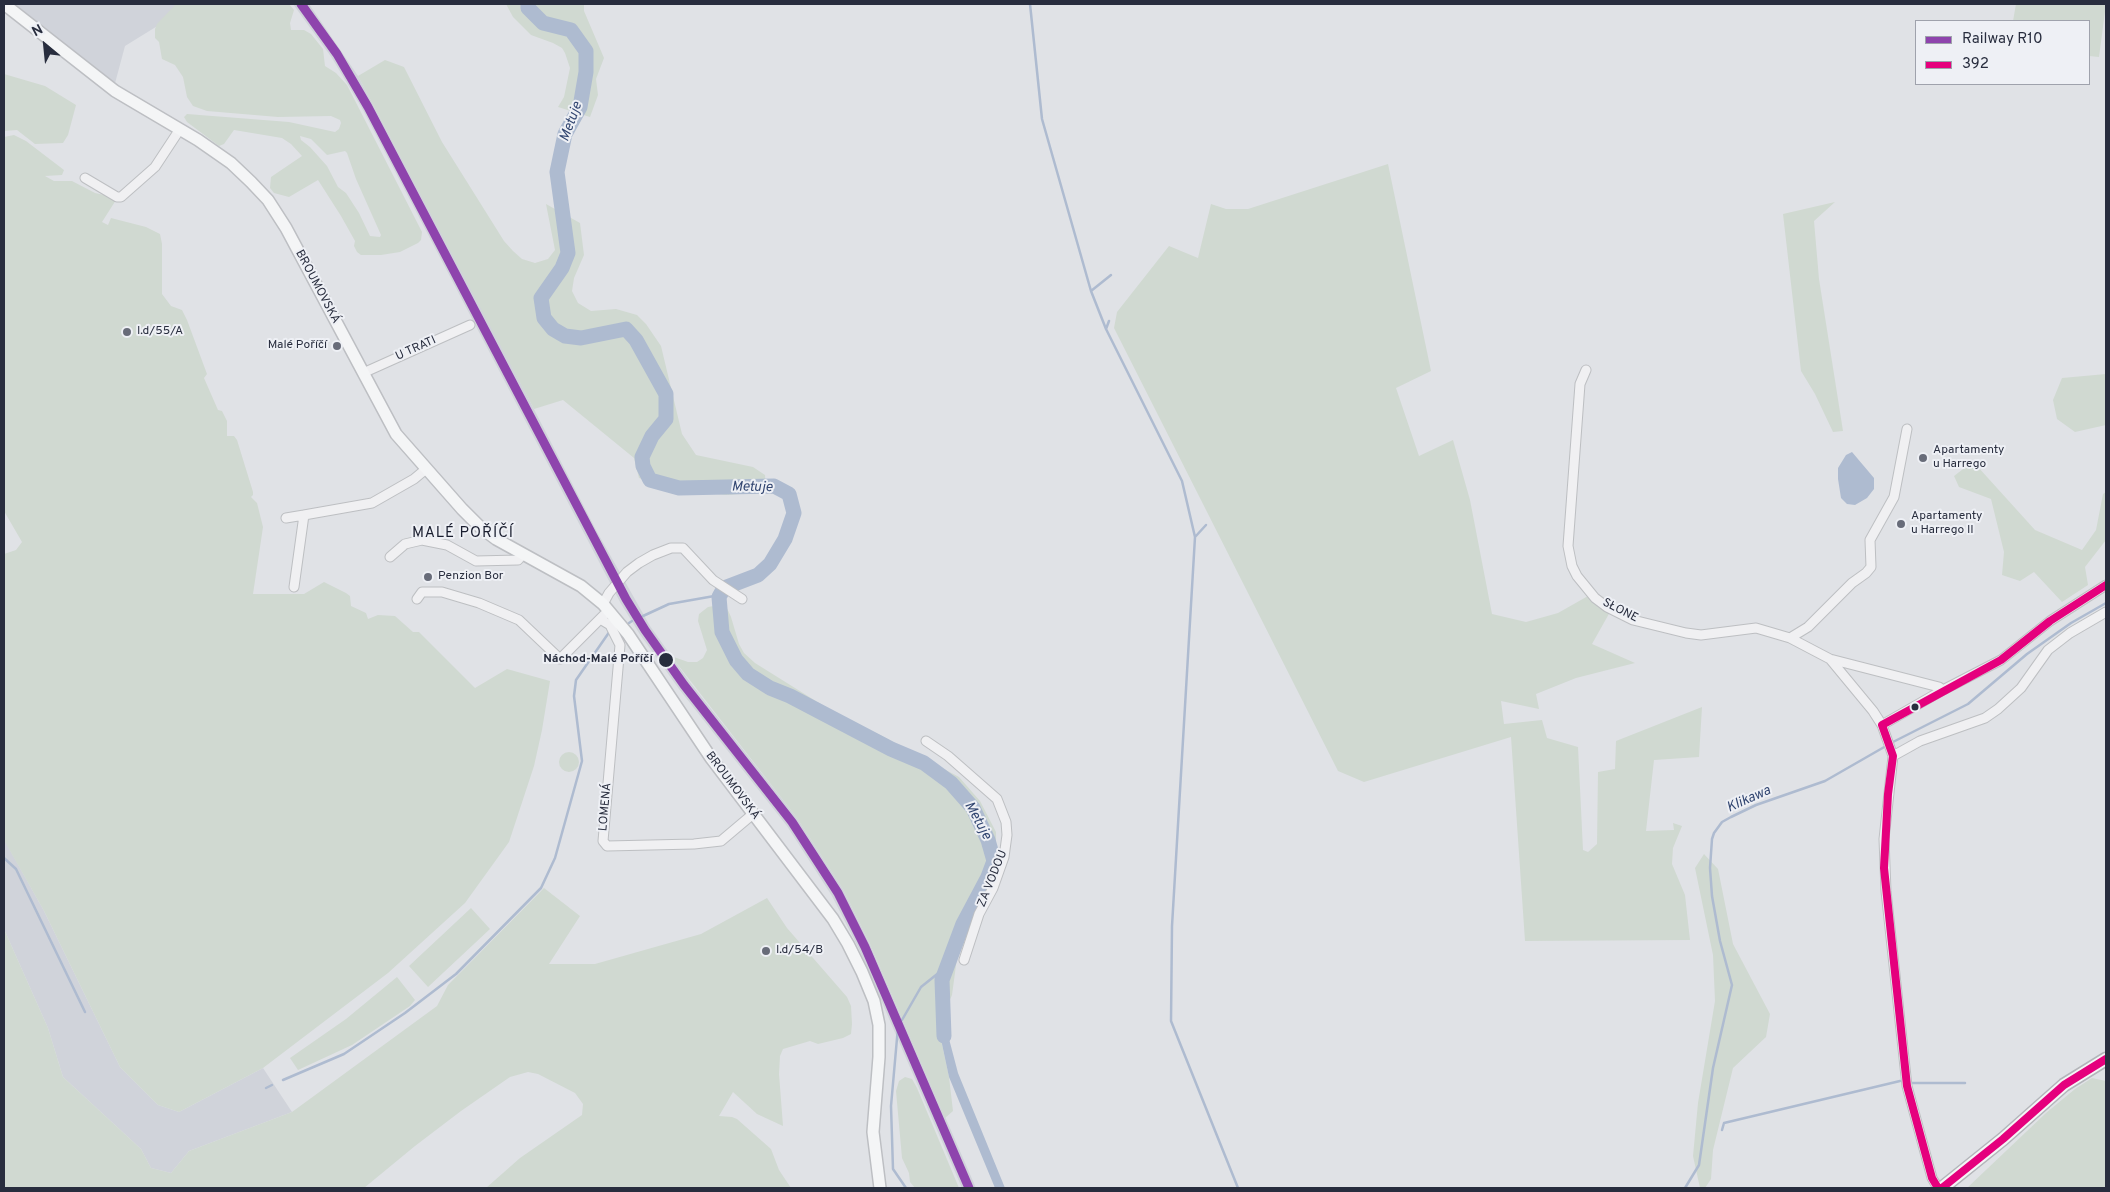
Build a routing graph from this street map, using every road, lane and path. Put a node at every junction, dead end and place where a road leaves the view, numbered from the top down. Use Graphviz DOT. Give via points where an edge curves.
graph roads {
  1 [pos="4,4"];
  2 [pos="180,129"];
  3 [pos="85,178"];
  4 [pos="470,325"];
  5 [pos="1586,370"];
  6 [pos="363,373"];
  7 [pos="1907,429"];
  8 [pos="426,469"];
  9 [pos="304,515"];
  10 [pos="286,518"];
  11 [pos="522,554"];
  12 [pos="390,557"];
  13 [pos="2106,585"];
  14 [pos="294,587"];
  15 [pos="417,599"];
  16 [pos="742,599"];
  17 [pos="606,607"];
  18 [pos="2106,612"];
  19 [pos="600,619"];
  20 [pos="1790,638"];
  21 [pos="1830,659"];
  22 [pos="1943,690"];
  23 [pos="1882,726"];
  24 [pos="926,741"];
  25 [pos="1892,753"];
  26 [pos="753,814"];
  27 [pos="964,960"];
  28 [pos="2106,1059"];
  29 [pos="2003,1139"];
  30 [pos="880,1188"];
  31 [pos="1938,1188"];
  32 [pos="1942,1188"];
  33 [pos="1956,1188"];
  1 -- 2 [label="main road, BROUMOVSKÁ" via="115,91"];
  2 -- 3 [label="street" via="155,166 121,197"];
  2 -- 6 [label="main road, BROUMOVSKÁ" via="231,163 268,200"];
  4 -- 6 [label="street, U TRATI"];
  5 -- 20 [label="street, SŁONE" via="1580,384 1568,533 1572,566 1584,586 1607,607 1633,620 1660,627 1702,635 1756,628"];
  6 -- 8 [label="main road, BROUMOVSKÁ" via="396,434"];
  7 -- 20 [label="street" via="1894,497 1870,540 1871,567 1808,627"];
  8 -- 9 [label="street" via="372,502"];
  8 -- 11 [label="main road, BROUMOVSKÁ" via="480,527"];
  9 -- 10 [label="street"];
  9 -- 14 [label="street"];
  11 -- 12 [label="street" via="518,560 476,561 447,545 422,540 405,544"];
  11 -- 17 [label="main road, BROUMOVSKÁ" via="559,572"];
  13 -- 22 [label="street" via="2050,621 2001,660"];
  15 -- 19 [label="street" via="422,592 442,592 480,602 520,620 560,659"];
  16 -- 17 [label="street" via="712,580 683,548 671,548 627,572 609,593"];
  17 -- 19 [label="street"];
  17 -- 26 [label="main road, BROUMOVSKÁ"];
  18 -- 25 [label="street" via="2048,650 2021,688 1985,718"];
  19 -- 26 [label="street, LOMENÁ" via="610,625 620,645 603,841 607,846 721,841"];
  20 -- 21 [label="street, SŁONE"];
  21 -- 22 [label="street, SŁONE"];
  21 -- 23 [label="street, SŁONE"];
  22 -- 23 [label="street"];
  23 -- 25 [label="street, SŁONE"];
  24 -- 27 [label="street, ZA VODOU" via="993,796 1006,822 1008,835 1004,857 979,914"];
  25 -- 31 [label="street" via="1884,839 1886,891 1907,1086 1932,1178"];
  26 -- 30 [label="main road, BROUMOVSKÁ" via="840,930 874,1001 880,1038 873,1132"];
  28 -- 29 [label="highway" via="2064,1085"];
  29 -- 32 [label="highway"];
  29 -- 33 [label="highway"];
}
